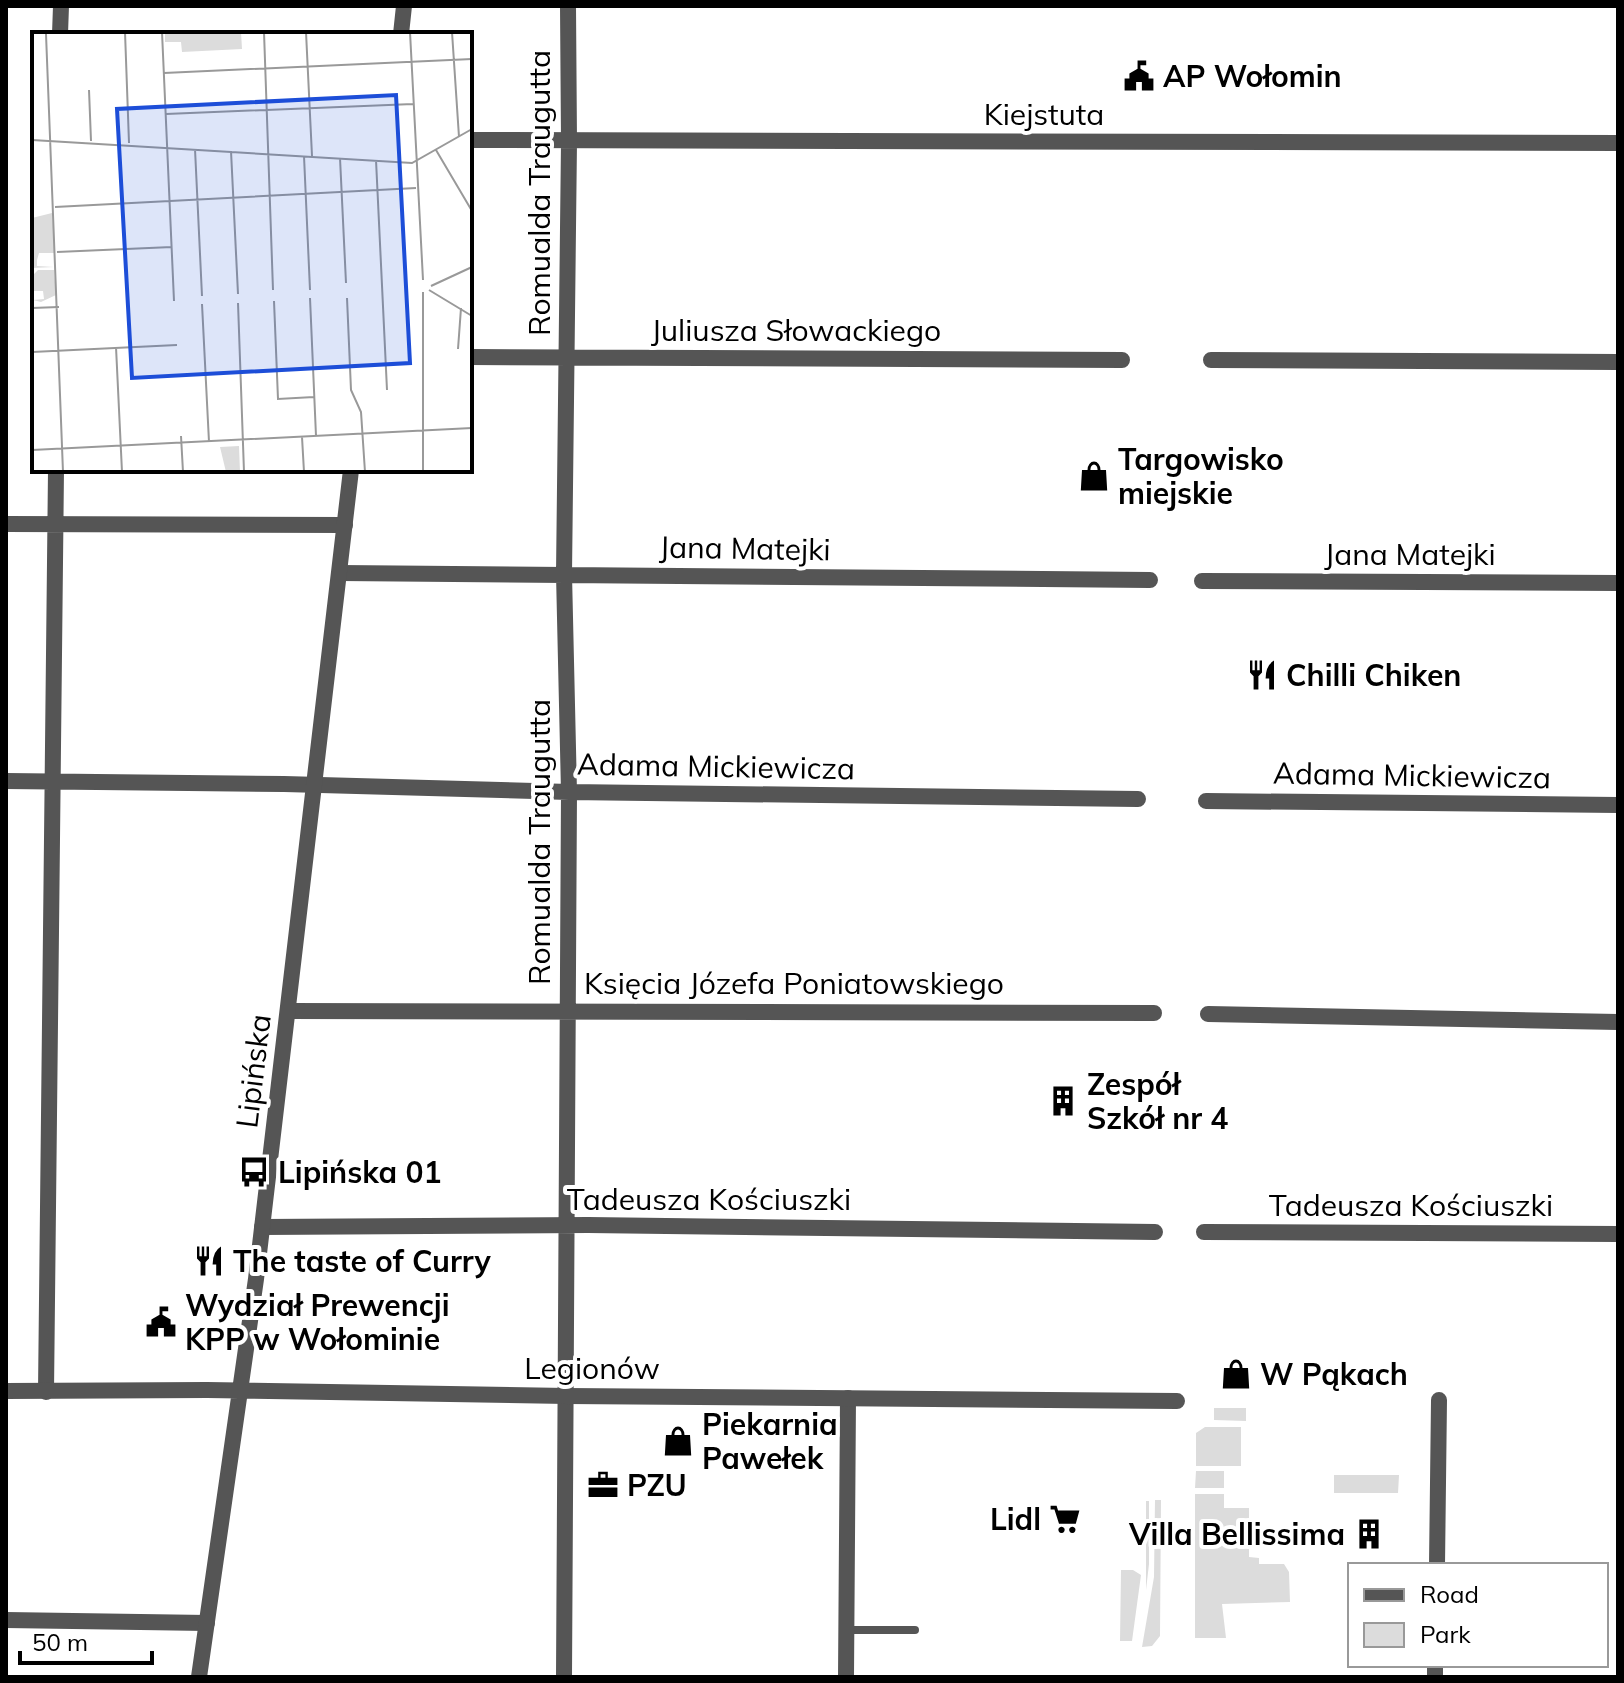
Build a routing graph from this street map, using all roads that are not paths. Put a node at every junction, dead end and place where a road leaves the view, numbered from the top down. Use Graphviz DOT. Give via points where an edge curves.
graph roads {
  1 [pos="61,6"];
  2 [pos="404,6"];
  3 [pos="568,6"];
  4 [pos="60,32"];
  5 [pos="401,32"];
  6 [pos="472,140"];
  7 [pos="569,142"];
  8 [pos="1618,143"];
  9 [pos="472,357"];
  10 [pos="566,357"];
  11 [pos="1122,360"];
  12 [pos="1211,360"];
  13 [pos="1618,362"];
  14 [pos="56,472"];
  15 [pos="351,472"];
  16 [pos="6,524"];
  17 [pos="55,524"];
  18 [pos="345,525"];
  19 [pos="340,573"];
  20 [pos="564,574"];
  21 [pos="1150,580"];
  22 [pos="1202,581"];
  23 [pos="1618,583"];
  24 [pos="6,781"];
  25 [pos="53,782"];
  26 [pos="315,786"];
  27 [pos="569,792"];
  28 [pos="1138,799"];
  29 [pos="1206,801"];
  30 [pos="1618,805"];
  31 [pos="567,1010"];
  32 [pos="289,1011"];
  33 [pos="1154,1013"];
  34 [pos="1208,1014"];
  35 [pos="1618,1022"];
  36 [pos="566,1226"];
  37 [pos="262,1227"];
  38 [pos="1155,1232"];
  39 [pos="1204,1232"];
  40 [pos="1618,1234"];
  41 [pos="241,1390"];
  42 [pos="6,1391"];
  43 [pos="46,1392"];
  44 [pos="567,1396"];
  45 [pos="848,1398"];
  46 [pos="1439,1400"];
  47 [pos="1177,1401"];
  48 [pos="1437,1563"];
  49 [pos="6,1620"];
  50 [pos="207,1623"];
  51 [pos="847,1630"];
  52 [pos="915,1630"];
  53 [pos="199,1677"];
  54 [pos="564,1677"];
  55 [pos="846,1677"];
  1 -- 4 [label="street"];
  2 -- 5 [label="street"];
  3 -- 7 [label="street, Romualda Traugutta"];
  6 -- 7 [label="street, Kiejstuta"];
  7 -- 8 [label="street, Kiejstuta"];
  7 -- 10 [label="street, Romualda Traugutta"];
  9 -- 10 [label="street, Juliusza Słowackiego"];
  10 -- 11 [label="street, Juliusza Słowackiego"];
  10 -- 20 [label="street, Romualda Traugutta"];
  12 -- 13 [label="street"];
  14 -- 17 [label="street"];
  15 -- 18 [label="street, Lipińska"];
  16 -- 17 [label="street"];
  17 -- 18 [label="street"];
  17 -- 25 [label="street"];
  18 -- 19 [label="street, Lipińska"];
  19 -- 20 [label="street, Jana Matejki"];
  19 -- 26 [label="street, Lipińska"];
  20 -- 21 [label="street, Jana Matejki"];
  20 -- 27 [label="street, Romualda Traugutta"];
  22 -- 23 [label="street, Jana Matejki"];
  24 -- 25 [label="street, Adama Mickiewicza"];
  25 -- 26 [label="street, Adama Mickiewicza"];
  25 -- 43 [label="street"];
  26 -- 27 [label="street, Adama Mickiewicza"];
  26 -- 32 [label="street, Lipińska"];
  27 -- 28 [label="street, Adama Mickiewicza"];
  27 -- 31 [label="street, Romualda Traugutta"];
  29 -- 30 [label="street, Adama Mickiewicza"];
  31 -- 32 [label="street, Księcia Józefa Poniatowskiego"];
  31 -- 33 [label="street, Księcia Józefa Poniatowskiego"];
  31 -- 36 [label="street, Romualda Traugutta"];
  32 -- 37 [label="street, Lipińska"];
  34 -- 35 [label="street"];
  36 -- 37 [label="street, Tadeusza Kościuszki"];
  36 -- 38 [label="street, Tadeusza Kościuszki"];
  36 -- 44 [label="street, Romualda Traugutta"];
  37 -- 41 [label="street, Lipińska"];
  39 -- 40 [label="street, Tadeusza Kościuszki"];
  41 -- 43 [label="street, Legionów"];
  41 -- 44 [label="street, Legionów"];
  41 -- 50 [label="street, Lipińska"];
  42 -- 43 [label="street, Legionów"];
  44 -- 45 [label="street, Legionów"];
  44 -- 54 [label="street, Romualda Traugutta"];
  45 -- 47 [label="street, Legionów"];
  45 -- 51 [label="street"];
  46 -- 48 [label="street"];
  49 -- 50 [label="street"];
  50 -- 53 [label="street, Lipińska"];
  51 -- 52 [label="lane"];
  51 -- 55 [label="street"];
}
